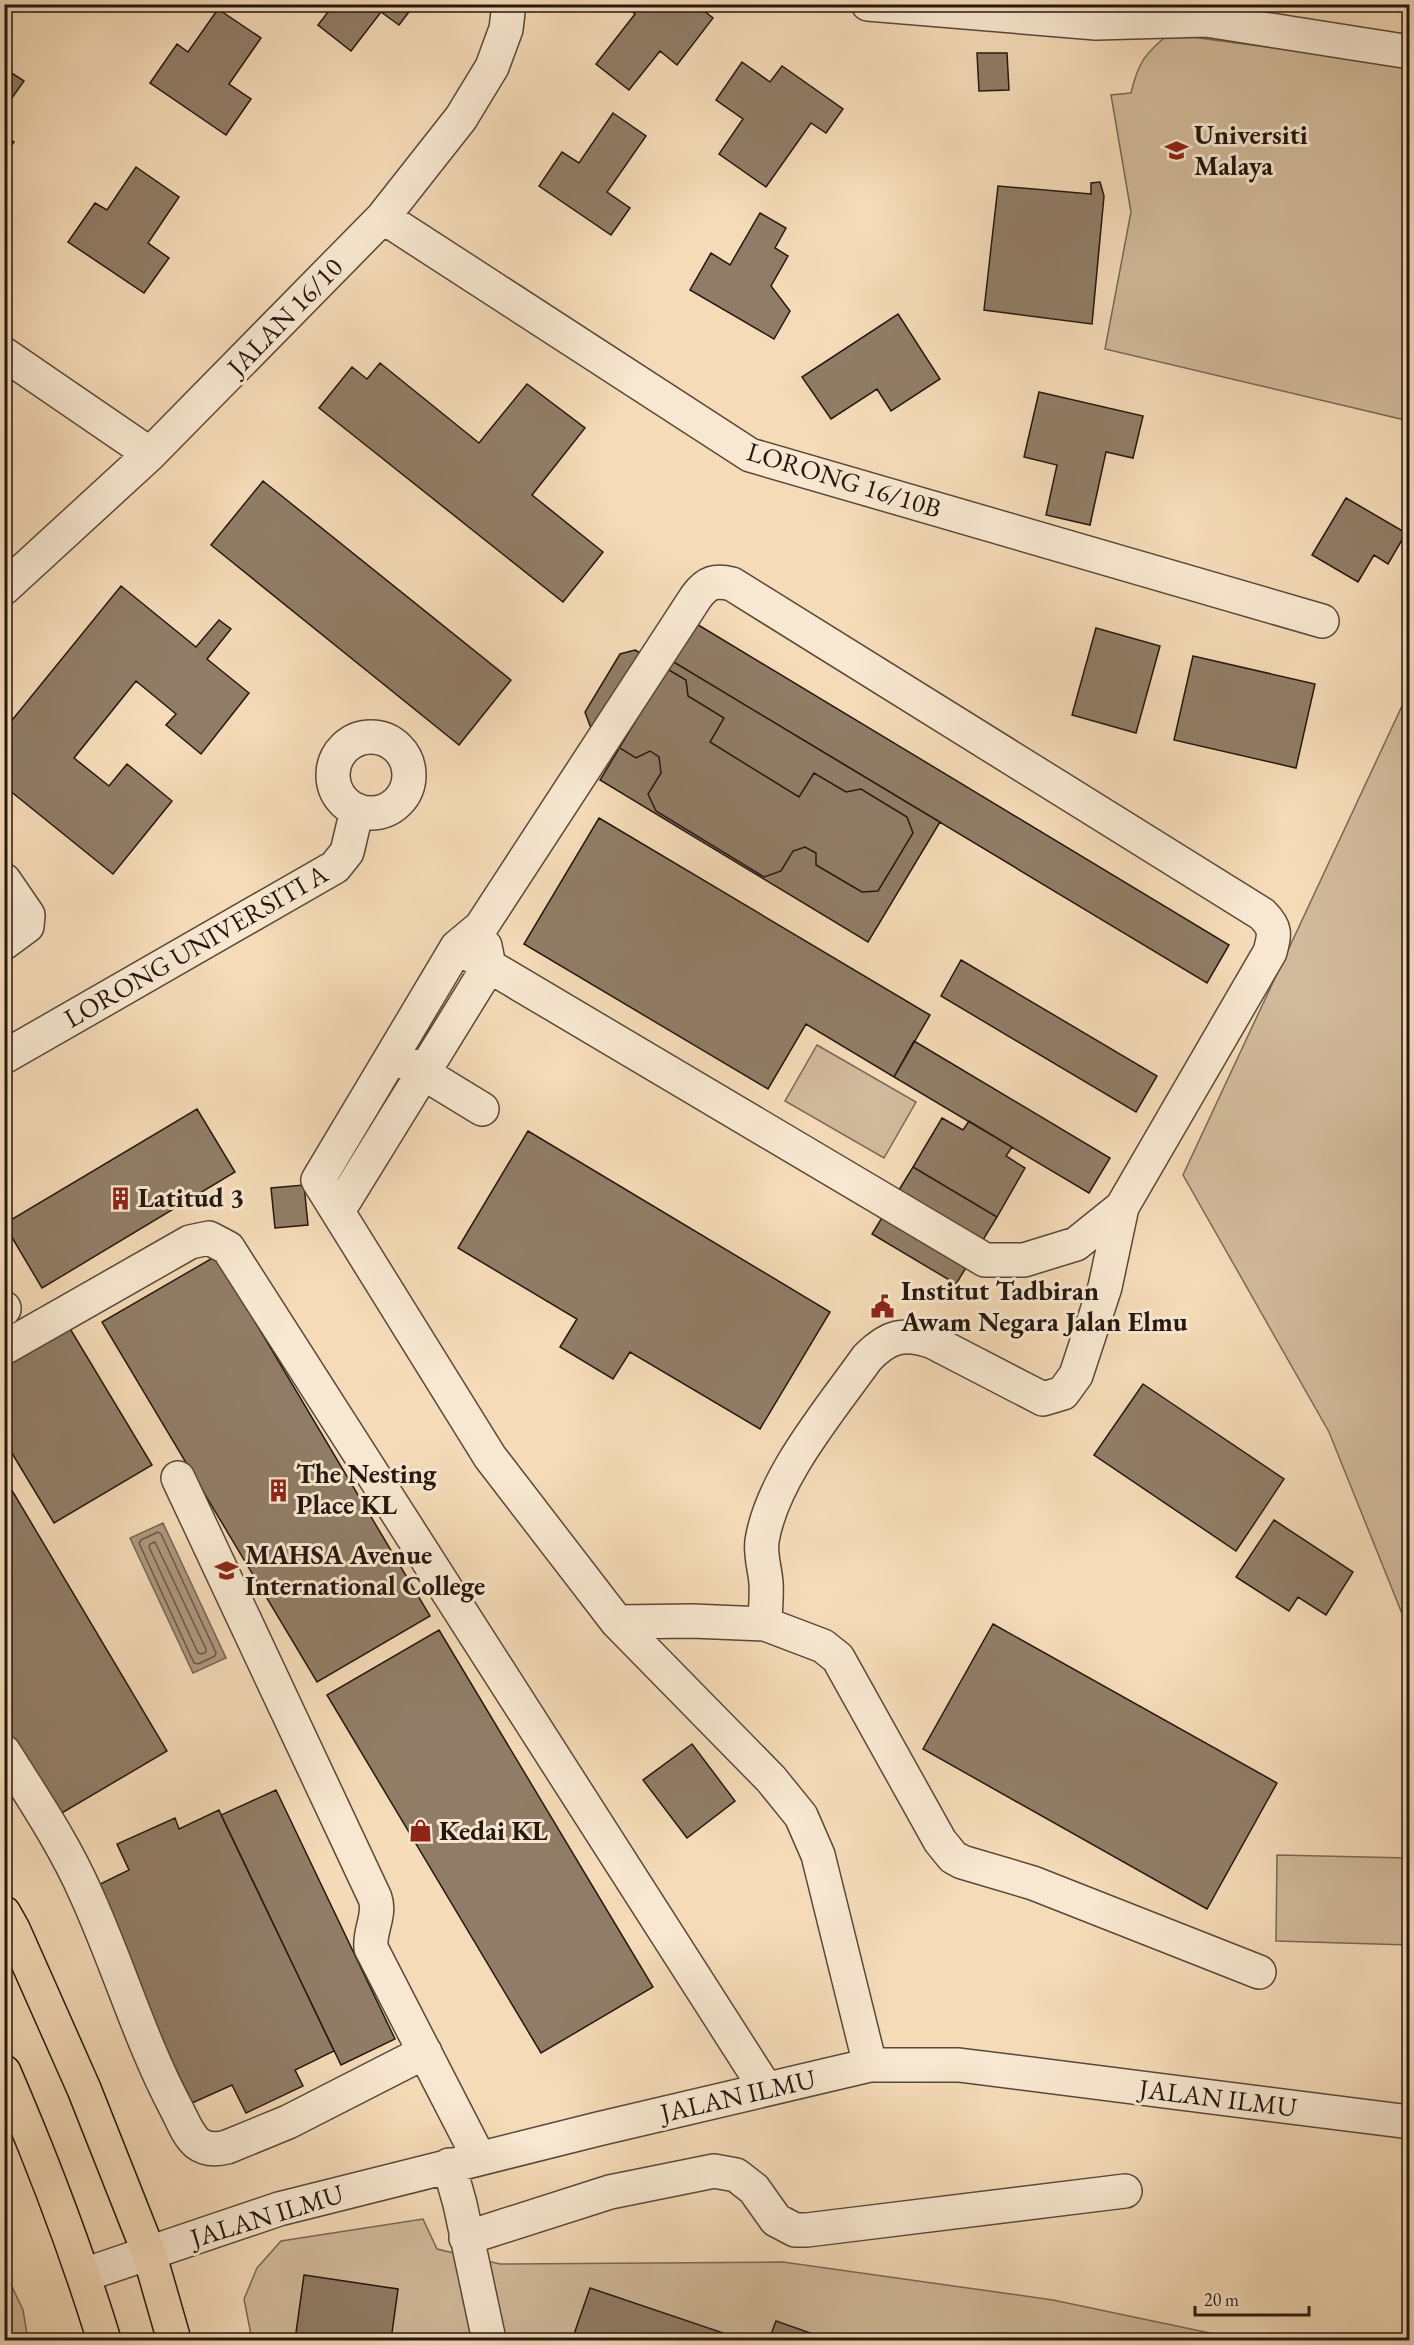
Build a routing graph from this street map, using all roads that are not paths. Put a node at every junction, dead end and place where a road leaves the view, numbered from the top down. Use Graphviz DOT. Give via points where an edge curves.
graph roads {
  1 [pos="509,4"];
  2 [pos="868,4"];
  3 [pos="1410,52"];
  4 [pos="383,217"];
  5 [pos="4,354"];
  6 [pos="150,454"];
  7 [pos="4,588"];
  8 [pos="1322,621"];
  9 [pos="357,810"];
  10 [pos="4,880"];
  11 [pos="469,937"];
  12 [pos="4,943"];
  13 [pos="489,966"];
  14 [pos="393,1054"];
  15 [pos="4,1057"];
  16 [pos="423,1073"];
  17 [pos="482,1109"];
  18 [pos="1122,1207"];
  19 [pos="338,1211"];
  20 [pos="4,1348"];
  21 [pos="178,1478"];
  22 [pos="617,1622"];
  23 [pos="765,1624"];
  24 [pos="4,1752"];
  25 [pos="4,1913"];
  26 [pos="1259,1972"];
  27 [pos="425,2052"];
  28 [pos="870,2065"];
  29 [pos="4,2072"];
  30 [pos="766,2089"];
  31 [pos="1410,2122"];
  32 [pos="464,2162"];
  33 [pos="1125,2191"];
  34 [pos="466,2238"];
  35 [pos="148,2253"];
  36 [pos="84,2275"];
  37 [pos="104,2340"];
  38 [pos="174,2340"];
  39 [pos="489,2340"];
  1 -- 4 [label="street, JALAN 16/10" via="506,29 492,67 461,118"];
  2 -- 3 [label="street" via="1096,23 1206,20"];
  4 -- 6 [label="street, JALAN 16/10"];
  4 -- 8 [label="street, LORONG 16/10B" via="750,455"];
  5 -- 6 [label="street"];
  6 -- 7 [label="street, JALAN 16/10"];
  9 -- 15 [label="street, LORONG UNIVERSITI A" via="347,852 335,867"];
  10 -- 12 [label="street" via="28,915 27,926"];
  11 -- 13 [label="street"];
  11 -- 14 [label="street"];
  11 -- 18 [label="street" via="704,585 717,581 732,584 1262,914 1272,925 1270,952"];
  13 -- 16 [label="street"];
  13 -- 18 [label="street" via="985,1260 1024,1260 1076,1244"];
  14 -- 16 [label="street"];
  14 -- 19 [label="street" via="318,1180"];
  16 -- 17 [label="street"];
  16 -- 19 [label="street"];
  18 -- 23 [label="street" via="1101,1298 1076,1375 1064,1393 1043,1399 919,1337 890,1339 867,1358 777,1493 761,1548 766,1583"];
  19 -- 22 [label="street" via="490,1457"];
  20 -- 30 [label="street" via="190,1242 209,1238 228,1248"];
  21 -- 27 [label="street" via="375,1898 378,1911 371,1948"];
  22 -- 23 [label="street"];
  22 -- 28 [label="street" via="771,1779 801,1816 818,1856"];
  23 -- 26 [label="street" via="823,1646 838,1658 953,1857 1033,1882"];
  24 -- 27 [label="street" via="48,1821 85,1891 162,2081 197,2143 216,2150 227,2147 288,2122"];
  25 -- 35 [label="main road" via="84,2090"];
  27 -- 32 [label="street"];
  28 -- 30 [label="street, JALAN ILMU"];
  28 -- 31 [label="street, JALAN ILMU" via="959,2065"];
  29 -- 36 [label="main road"];
  30 -- 32 [label="street, JALAN ILMU"];
  32 -- 34 [label="street" via="460,2205"];
  32 -- 35 [label="street, JALAN ILMU" via="279,2209"];
  33 -- 34 [label="street" via="795,2230 776,2220 746,2181 714,2171 610,2192"];
  34 -- 39 [label="street"];
  35 -- 36 [label="street, JALAN ILMU"];
  35 -- 38 [label="main road"];
  36 -- 37 [label="main road"];
}
